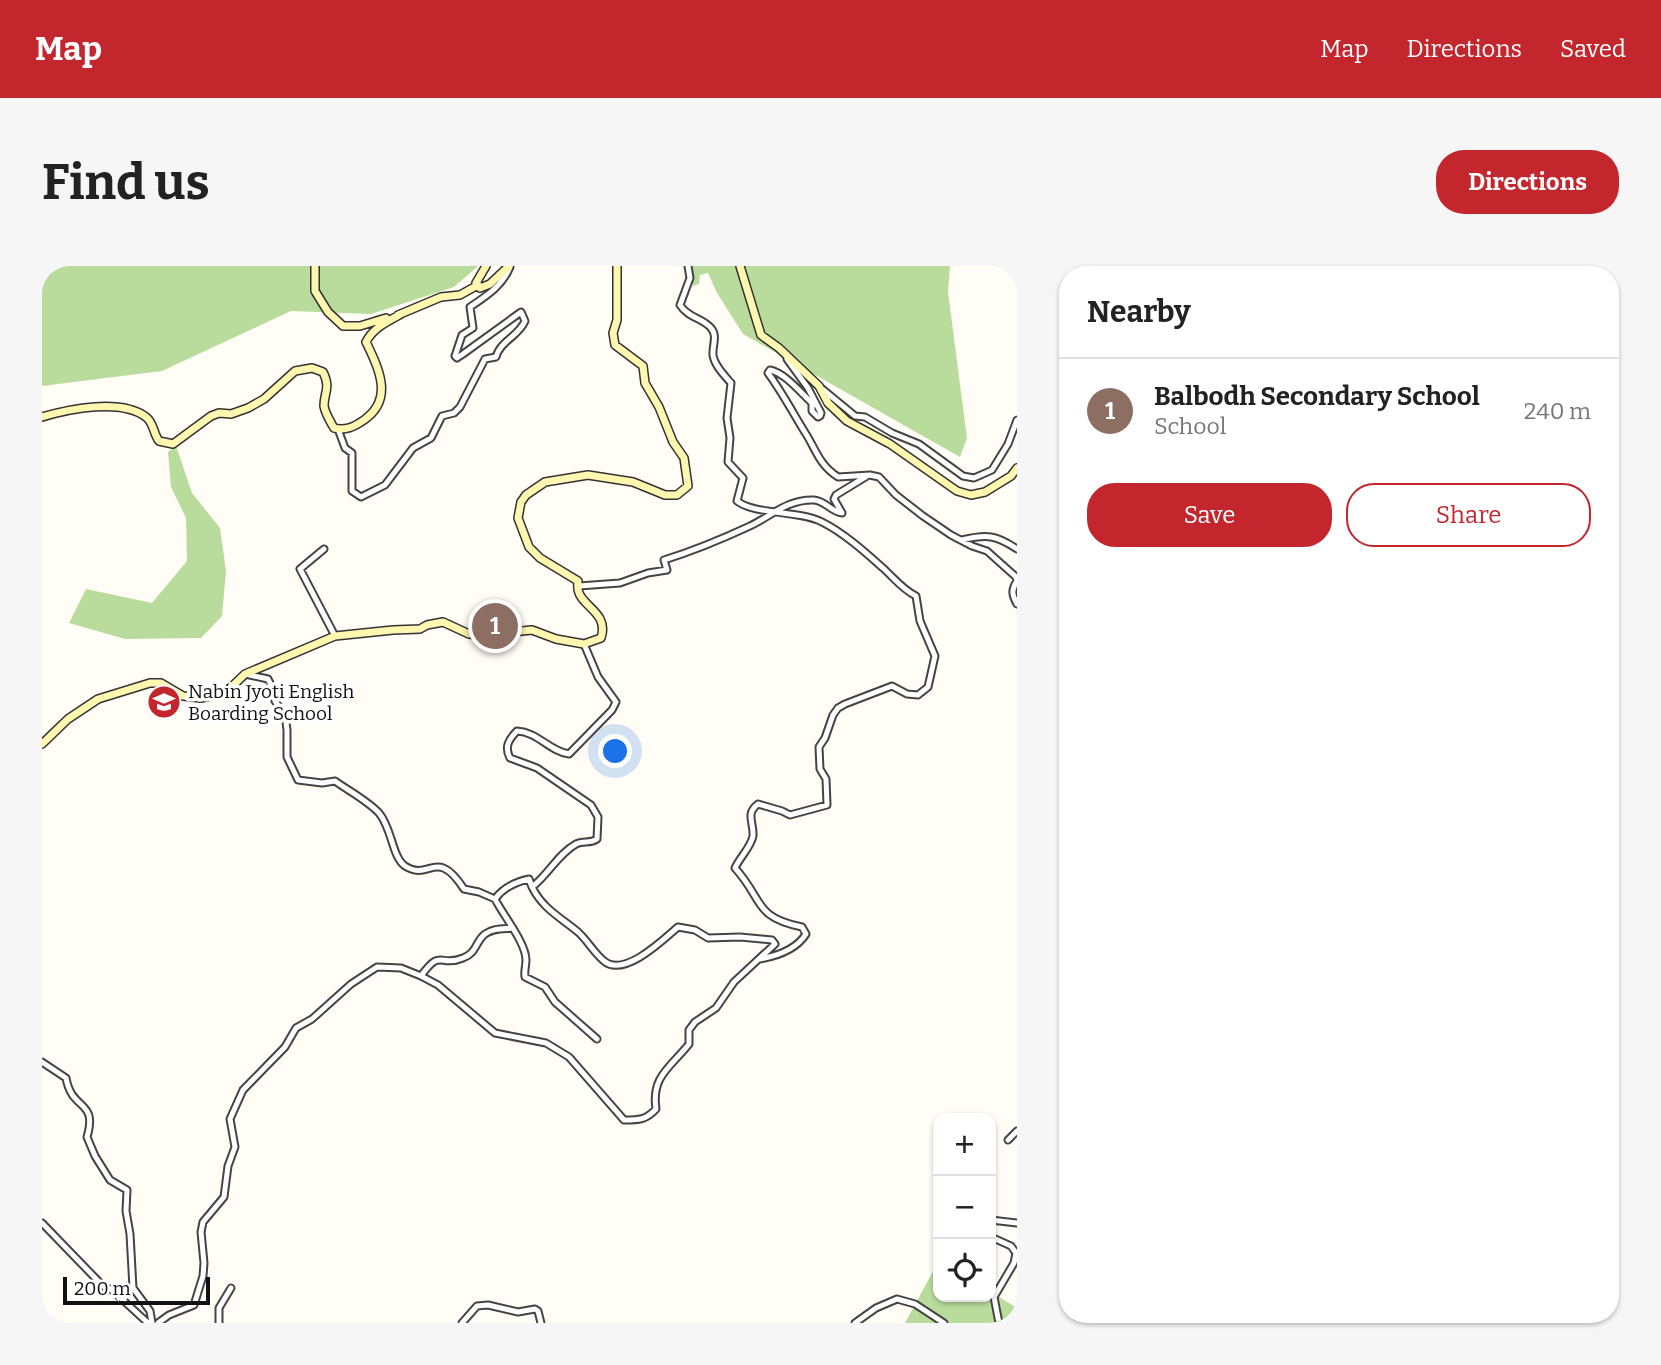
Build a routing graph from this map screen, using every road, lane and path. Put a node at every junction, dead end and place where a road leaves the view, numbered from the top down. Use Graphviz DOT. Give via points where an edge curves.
graph roads {
  1 [pos="316,266"];
  2 [pos="486,266"];
  3 [pos="510,266"];
  4 [pos="617,266"];
  5 [pos="688,266"];
  6 [pos="740,266"];
  7 [pos="478,285"];
  8 [pos="401,314"];
  9 [pos="779,348"];
  10 [pos="819,386"];
  11 [pos="42,417"];
  12 [pos="1017,420"];
  13 [pos="338,429"];
  14 [pos="1017,468"];
  15 [pos="867,475"];
  16 [pos="774,510"];
  17 [pos="962,540"];
  18 [pos="324,549"];
  19 [pos="1017,549"];
  20 [pos="579,586"];
  21 [pos="1017,604"];
  22 [pos="335,636"];
  23 [pos="584,645"];
  24 [pos="244,674"];
  25 [pos="42,744"];
  26 [pos="531,887"];
  27 [pos="495,899"];
  28 [pos="513,928"];
  29 [pos="757,960"];
  30 [pos="421,976"];
  31 [pos="597,1039"];
  32 [pos="42,1062"];
  33 [pos="1017,1131"];
  34 [pos="1008,1140"];
  35 [pos="996,1221"];
  36 [pos="42,1223"];
  37 [pos="1017,1223"];
  38 [pos="995,1239"];
  39 [pos="231,1288"];
  40 [pos="150,1323"];
  41 [pos="158,1323"];
  42 [pos="219,1323"];
  43 [pos="462,1323"];
  44 [pos="541,1323"];
  45 [pos="855,1323"];
  46 [pos="944,1323"];
  47 [pos="999,1323"];
  1 -- 8 [label="main road" via="315,291 343,326"];
  2 -- 7 [label="main road"];
  3 -- 7 [label="main road" via="490,284"];
  3 -- 13 [label="street" via="494,291 470,307 473,328 462,335 455,356 521,312 523,327 502,345 496,357 485,359 459,408 442,416 431,438 413,448 386,485 361,497 352,491 352,453 345,448"];
  4 -- 20 [label="main road" via="615,345 643,366 645,383 684,458 688,486 677,495 665,495 633,482 588,475 545,482 526,495 518,518 529,547"];
  5 -- 16 [label="street" via="690,278 681,305 686,314 711,327 716,364 731,383 728,462 743,478 737,501 744,507"];
  6 -- 9 [label="main road" via="761,335"];
  7 -- 8 [label="main road"];
  8 -- 13 [label="main road" via="366,342 380,370 378,406 358,424"];
  9 -- 10 [label="main road"];
  9 -- 15 [label="street" via="821,413 818,417 812,403 770,370 811,448 838,477"];
  10 -- 12 [label="street" via="855,416 919,444 963,476 974,478 992,470"];
  10 -- 14 [label="main road" via="828,403 847,421 890,444 957,491 985,492"];
  11 -- 13 [label="main road" via="80,407 117,407 143,415 159,441 173,444 211,416 248,408 288,375 312,368 326,378 324,409"];
  15 -- 16 [label="street" via="836,495 842,513 817,500"];
  15 -- 17 [label="street" via="879,477 914,509"];
  16 -- 20 [label="street" via="752,525 664,561 667,570 620,583"];
  16 -- 29 [label="street" via="831,527 916,596 920,621 935,656 928,687 918,695 892,687 838,708 819,747 827,805 789,816 758,804 751,809 752,841 735,868 762,909 775,919 802,927 806,934 785,952"];
  17 -- 19 [label="street" via="992,536"];
  17 -- 21 [label="street" via="987,551 1016,577 1012,596"];
  18 -- 22 [label="street" via="300,569"];
  20 -- 23 [label="main road" via="603,629 601,638"];
  22 -- 23 [label="main road" via="420,629 443,622 470,634 532,630"];
  22 -- 24 [label="main road"];
  23 -- 26 [label="street" via="616,702 612,710 569,754 525,731 509,738 507,752 591,805 598,817 597,839 576,844"];
  24 -- 25 [label="main road" via="225,693 201,698 150,682 98,699"];
  24 -- 27 [label="street" via="268,679 285,715 287,757 298,780 335,781 380,814 402,864 411,869 437,866 449,870 464,889"];
  26 -- 27 [label="street" via="529,879 518,882"];
  26 -- 29 [label="street" via="545,909 615,967 657,946 678,927 708,938 772,940 775,944"];
  27 -- 28 [label="street"];
  28 -- 30 [label="street" via="484,935 475,951 463,958 431,962"];
  28 -- 31 [label="street" via="524,950 525,977 545,987 555,1002"];
  29 -- 30 [label="street" via="716,1008 689,1030 689,1044 659,1077 656,1109 644,1120 625,1120 569,1056 546,1043 495,1033"];
  30 -- 41 [label="street" via="401,968 377,967 296,1028 285,1047 243,1090 230,1119 235,1147 223,1197 203,1222 203,1276 194,1305"];
  32 -- 40 [label="street" via="66,1078 68,1091 87,1109 92,1124 87,1138 95,1156 110,1180 127,1190 133,1288 150,1311"];
  33 -- 34 [label="street"];
  35 -- 37 [label="street"];
  36 -- 40 [label="street" via="103,1286"];
  38 -- 47 [label="street" via="1016,1253 993,1297"];
  39 -- 42 [label="street" via="219,1308"];
  43 -- 44 [label="street" via="477,1306 488,1305 512,1312 538,1311"];
  45 -- 46 [label="street" via="897,1299 915,1304"];
}
